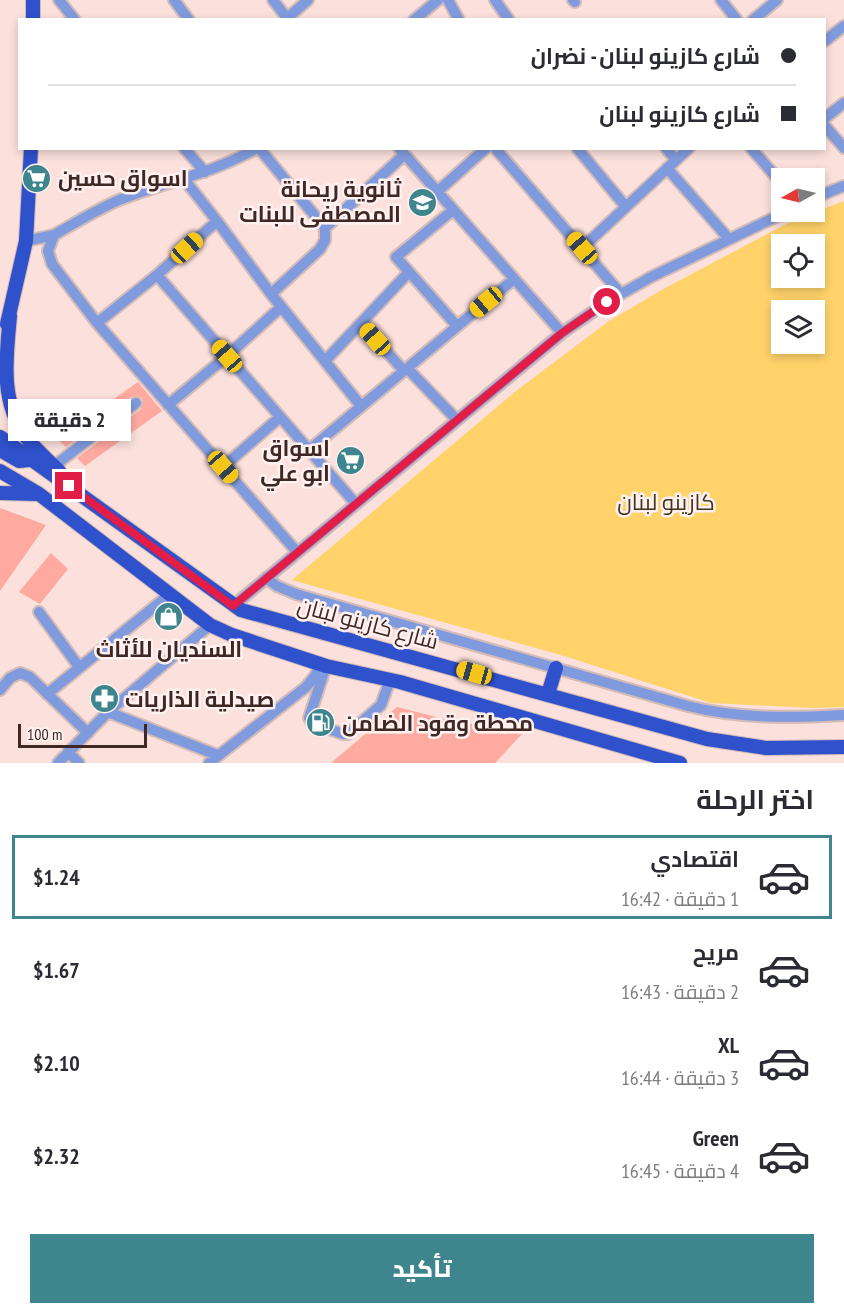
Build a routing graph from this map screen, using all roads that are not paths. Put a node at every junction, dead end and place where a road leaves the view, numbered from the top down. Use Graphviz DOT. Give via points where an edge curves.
graph roads {
  1 [pos="33,0"];
  2 [pos="59,0"];
  3 [pos="174,0"];
  4 [pos="273,0"];
  5 [pos="308,0"];
  6 [pos="438,0"];
  7 [pos="448,0"];
  8 [pos="495,0"];
  9 [pos="721,0"];
  10 [pos="777,0"];
  11 [pos="33,18"];
  12 [pos="73,18"];
  13 [pos="188,18"];
  14 [pos="285,18"];
  15 [pos="287,18"];
  16 [pos="416,18"];
  17 [pos="458,18"];
  18 [pos="507,18"];
  19 [pos="735,18"];
  20 [pos="755,18"];
  21 [pos="844,26"];
  22 [pos="826,39"];
  23 [pos="844,104"];
  24 [pos="826,117"];
  25 [pos="826,127"];
  26 [pos="844,148"];
  27 [pos="31,150"];
  28 [pos="186,150"];
  29 [pos="255,150"];
  30 [pos="260,150"];
  31 [pos="484,150"];
  32 [pos="497,150"];
  33 [pos="579,150"];
  34 [pos="668,150"];
  35 [pos="687,150"];
  36 [pos="753,150"];
  37 [pos="401,152"];
  38 [pos="676,160"];
  39 [pos="667,168"];
  40 [pos="771,171"];
  41 [pos="205,172"];
  42 [pos="184,179"];
  43 [pos="844,186"];
  44 [pos="437,192"];
  45 [pos="825,194"];
  46 [pos="626,207"];
  47 [pos="453,210"];
  48 [pos="771,219"];
  49 [pos="217,220"];
  50 [pos="325,228"];
  51 [pos="54,235"];
  52 [pos="729,239"];
  53 [pos="26,241"];
  54 [pos="582,248"];
  55 [pos="409,272"];
  56 [pos="158,275"];
  57 [pos="514,279"];
  58 [pos="271,294"];
  59 [pos="621,294"];
  60 [pos="281,307"];
  61 [pos="10,316"];
  62 [pos="97,323"];
  63 [pos="361,323"];
  64 [pos="457,326"];
  65 [pos="562,333"];
  66 [pos="0,346"];
  67 [pos="227,356"];
  68 [pos="325,361"];
  69 [pos="405,369"];
  70 [pos="136,403"];
  71 [pos="168,405"];
  72 [pos="361,406"];
  73 [pos="280,417"];
  74 [pos="456,419"];
  75 [pos="0,437"];
  76 [pos="0,450"];
  77 [pos="309,450"];
  78 [pos="31,460"];
  79 [pos="54,466"];
  80 [pos="223,467"];
  81 [pos="0,471"];
  82 [pos="0,493"];
  83 [pos="39,494"];
  84 [pos="84,496"];
  85 [pos="355,503"];
  86 [pos="297,552"];
  87 [pos="266,578"];
  88 [pos="169,595"];
  89 [pos="233,606"];
  90 [pos="39,612"];
  91 [pos="210,625"];
  92 [pos="323,665"];
  93 [pos="79,667"];
  94 [pos="555,668"];
  95 [pos="390,680"];
  96 [pos="0,690"];
  97 [pos="47,694"];
  98 [pos="548,694"];
  99 [pos="108,712"];
  100 [pos="844,716"];
  101 [pos="88,733"];
  102 [pos="844,747"];
  103 [pos="68,752"];
  104 [pos="213,759"];
  105 [pos="58,763"];
  106 [pos="79,763"];
  107 [pos="680,763"];
  1 -- 11 [label="main road"];
  2 -- 12 [label="street"];
  3 -- 13 [label="street"];
  4 -- 14 [label="street"];
  5 -- 15 [label="street"];
  6 -- 16 [label="street"];
  7 -- 17 [label="street"];
  8 -- 18 [label="street"];
  9 -- 19 [label="street"];
  10 -- 20 [label="street"];
  21 -- 22 [label="street"];
  23 -- 24 [label="street"];
  25 -- 26 [label="street"];
  27 -- 53 [label="main road"];
  28 -- 41 [label="street"];
  29 -- 41 [label="street"];
  30 -- 50 [label="street"];
  31 -- 44 [label="street"];
  32 -- 54 [label="street"];
  33 -- 46 [label="street"];
  34 -- 38 [label="street"];
  35 -- 38 [label="street"];
  36 -- 40 [label="street"];
  37 -- 44 [label="street"];
  37 -- 50 [label="street"];
  38 -- 39 [label="street"];
  39 -- 46 [label="street"];
  39 -- 52 [label="street"];
  41 -- 42 [label="street"];
  42 -- 49 [label="street"];
  42 -- 51 [label="street" via="119,200"];
  43 -- 45 [label="street"];
  44 -- 47 [label="street"];
  46 -- 54 [label="street"];
  47 -- 55 [label="street" via="396,257"];
  47 -- 57 [label="street"];
  48 -- 52 [label="street"];
  49 -- 56 [label="street"];
  49 -- 58 [label="street"];
  50 -- 58 [label="street" via="320,249"];
  51 -- 53 [label="street"];
  51 -- 62 [label="street" via="48,250 51,264"];
  52 -- 59 [label="street"];
  53 -- 61 [label="main road"];
  54 -- 59 [label="street"];
  55 -- 63 [label="street"];
  55 -- 64 [label="street"];
  56 -- 62 [label="street"];
  56 -- 67 [label="street"];
  57 -- 64 [label="street"];
  57 -- 65 [label="street"];
  58 -- 60 [label="street"];
  59 -- 65 [label="street"];
  60 -- 67 [label="street"];
  60 -- 68 [label="street"];
  61 -- 66 [label="main road"];
  61 -- 79 [label="main road" via="5,373 10,405 26,436"];
  62 -- 71 [label="street"];
  63 -- 68 [label="street"];
  63 -- 69 [label="street"];
  64 -- 69 [label="street"];
  65 -- 74 [label="street"];
  67 -- 71 [label="street"];
  67 -- 73 [label="street"];
  68 -- 72 [label="street"];
  69 -- 72 [label="street"];
  69 -- 74 [label="street"];
  70 -- 79 [label="street"];
  71 -- 80 [label="street"];
  72 -- 77 [label="street"];
  73 -- 77 [label="street"];
  73 -- 80 [label="street"];
  74 -- 85 [label="street"];
  75 -- 78 [label="main road, شارع كازينو لبنان"];
  76 -- 78 [label="main road" via="19,461"];
  77 -- 85 [label="street"];
  78 -- 84 [label="main road, شارع كازينو لبنان"];
  79 -- 84 [label="main road"];
  80 -- 86 [label="street"];
  81 -- 83 [label="main road"];
  82 -- 83 [label="main road"];
  83 -- 88 [label="main road"];
  84 -- 89 [label="main road, شارع كازينو لبنان"];
  85 -- 86 [label="street"];
  86 -- 87 [label="street"];
  87 -- 89 [label="street"];
  87 -- 94 [label="street" via="296,594"];
  88 -- 91 [label="main road"];
  88 -- 93 [label="street"];
  89 -- 98 [label="main road, شارع كازينو لبنان"];
  90 -- 93 [label="street"];
  91 -- 92 [label="main road"];
  91 -- 99 [label="street"];
  92 -- 95 [label="main road"];
  92 -- 95 [label="street" via="309,718 312,723 343,734 351,732 381,705"];
  92 -- 104 [label="street" via="306,687"];
  93 -- 97 [label="street"];
  94 -- 98 [label="main road"];
  94 -- 100 [label="street" via="725,714 772,718"];
  95 -- 107 [label="main road"];
  96 -- 97 [label="street" via="20,673"];
  97 -- 101 [label="street"];
  98 -- 102 [label="main road, شارع كازينو لبنان" via="727,743 776,749"];
  99 -- 101 [label="street"];
  99 -- 104 [label="street"];
  101 -- 103 [label="street"];
  103 -- 105 [label="street"];
  103 -- 106 [label="street"];
}
